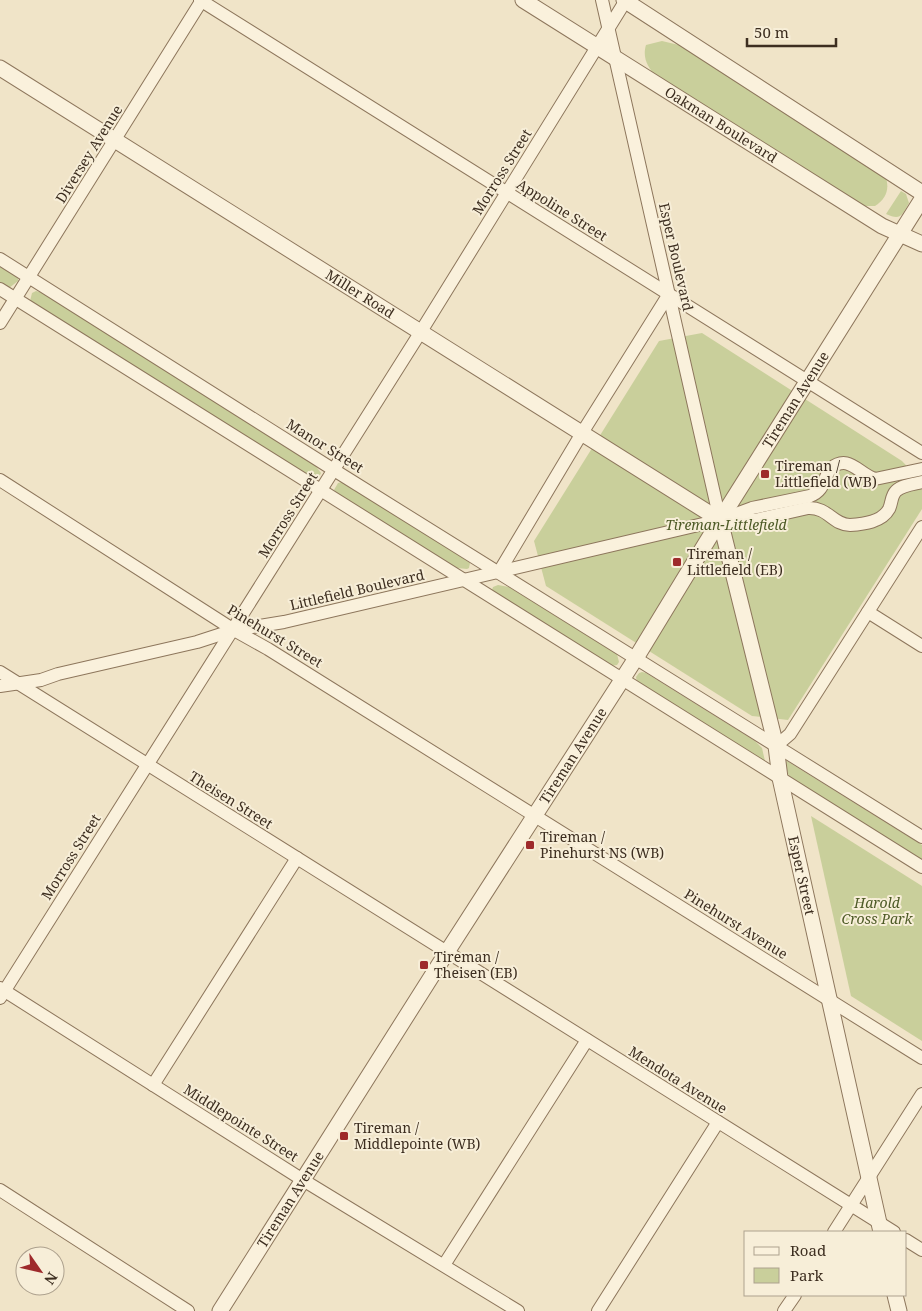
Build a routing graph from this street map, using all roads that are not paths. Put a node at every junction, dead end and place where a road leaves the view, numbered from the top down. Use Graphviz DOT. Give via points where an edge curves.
graph roads {
  1 [pos="201,0"];
  2 [pos="523,0"];
  3 [pos="602,0"];
  4 [pos="625,0"];
  5 [pos="608,28"];
  6 [pos="597,46"];
  7 [pos="615,57"];
  8 [pos="0,68"];
  9 [pos="115,140"];
  10 [pos="507,194"];
  11 [pos="922,194"];
  12 [pos="922,199"];
  13 [pos="899,234"];
  14 [pos="922,244"];
  15 [pos="0,258"];
  16 [pos="29,277"];
  17 [pos="0,289"];
  18 [pos="669,294"];
  19 [pos="16,299"];
  20 [pos="0,323"];
  21 [pos="420,333"];
  22 [pos="807,382"];
  23 [pos="582,433"];
  24 [pos="922,453"];
  25 [pos="922,468"];
  26 [pos="334,470"];
  27 [pos="0,480"];
  28 [pos="922,482"];
  29 [pos="321,490"];
  30 [pos="720,520"];
  31 [pos="922,526"];
  32 [pos="499,572"];
  33 [pos="464,580"];
  34 [pos="868,612"];
  35 [pos="234,630"];
  36 [pos="922,646"];
  37 [pos="636,658"];
  38 [pos="0,672"];
  39 [pos="622,679"];
  40 [pos="17,683"];
  41 [pos="0,686"];
  42 [pos="776,746"];
  43 [pos="147,764"];
  44 [pos="780,778"];
  45 [pos="535,816"];
  46 [pos="922,837"];
  47 [pos="297,858"];
  48 [pos="922,867"];
  49 [pos="447,952"];
  50 [pos="1,992"];
  51 [pos="828,999"];
  52 [pos="586,1040"];
  53 [pos="922,1058"];
  54 [pos="153,1085"];
  55 [pos="922,1094"];
  56 [pos="718,1122"];
  57 [pos="869,1178"];
  58 [pos="303,1180"];
  59 [pos="0,1190"];
  60 [pos="851,1206"];
  61 [pos="880,1228"];
  62 [pos="835,1231"];
  63 [pos="907,1241"];
  64 [pos="922,1250"];
  65 [pos="444,1265"];
  66 [pos="794,1296"];
  67 [pos="895,1296"];
  68 [pos="188,1311"];
  69 [pos="220,1311"];
  70 [pos="518,1311"];
  71 [pos="598,1311"];
  72 [pos="784,1311"];
  73 [pos="899,1311"];
  1 -- 9 [label="street, Diversey Avenue"];
  1 -- 10 [label="street, Appoline Street"];
  2 -- 6 [label="street, Oakman Boulevard"];
  3 -- 5 [label="street, Esper Boulevard"];
  4 -- 5 [label="street, Morross Street"];
  4 -- 11 [label="street"];
  5 -- 6 [label="street, Morross Street"];
  5 -- 7 [label="street, Esper Boulevard"];
  6 -- 7 [label="street, Oakman Boulevard"];
  6 -- 10 [label="street, Morross Street"];
  7 -- 13 [label="street, Oakman Boulevard"];
  7 -- 18 [label="street, Esper Boulevard"];
  8 -- 9 [label="street, Miller Road"];
  9 -- 16 [label="street, Diversey Avenue"];
  9 -- 21 [label="street, Miller Road"];
  10 -- 18 [label="street, Appoline Street"];
  10 -- 21 [label="street, Morross Street"];
  12 -- 13 [label="street, Tireman Avenue"];
  13 -- 14 [label="street, Oakman Boulevard"];
  13 -- 22 [label="street, Tireman Avenue"];
  15 -- 16 [label="street, Manor Street"];
  16 -- 19 [label="street, Diversey Avenue"];
  16 -- 26 [label="street, Manor Street"];
  17 -- 19 [label="street"];
  18 -- 22 [label="street, Appoline Street"];
  18 -- 23 [label="street"];
  18 -- 30 [label="street, Esper Boulevard"];
  19 -- 20 [label="street, Diversey Avenue"];
  19 -- 29 [label="street"];
  21 -- 23 [label="street, Miller Road"];
  21 -- 26 [label="street, Morross Street"];
  22 -- 24 [label="street, Appoline Street"];
  22 -- 30 [label="street, Tireman Avenue"];
  23 -- 30 [label="street, Miller Road"];
  23 -- 32 [label="street"];
  25 -- 30 [label="street" via="875,479 853,465 839,464 830,469 824,485 814,494 752,508"];
  26 -- 29 [label="street, Morross Street"];
  26 -- 32 [label="street, Manor Street"];
  27 -- 35 [label="street, Pinehurst Street"];
  28 -- 30 [label="street" via="897,490 886,514 878,520 850,525 837,521 823,510 808,508 755,520"];
  29 -- 33 [label="street"];
  29 -- 35 [label="street, Morross Street"];
  30 -- 32 [label="street, Littlefield Boulevard"];
  30 -- 37 [label="street, Tireman Avenue"];
  30 -- 42 [label="street, Esper Street"];
  31 -- 34 [label="street"];
  32 -- 33 [label="street, Littlefield Boulevard"];
  32 -- 37 [label="street, Manor Street"];
  33 -- 35 [label="street, Littlefield Boulevard" via="284,622"];
  33 -- 39 [label="street"];
  34 -- 36 [label="street"];
  34 -- 42 [label="street" via="790,734"];
  35 -- 40 [label="street, Littlefield Boulevard" via="197,642"];
  35 -- 43 [label="street, Morross Street"];
  35 -- 45 [label="street, Pinehurst Street"];
  37 -- 39 [label="street, Tireman Avenue"];
  37 -- 42 [label="street, Manor Street"];
  38 -- 40 [label="street, Theisen Street"];
  39 -- 44 [label="street"];
  39 -- 45 [label="street, Tireman Avenue"];
  40 -- 41 [label="street, Littlefield Boulevard"];
  40 -- 43 [label="street, Theisen Street"];
  42 -- 44 [label="street, Esper Street"];
  42 -- 46 [label="street, Manor Street"];
  43 -- 47 [label="street, Theisen Street"];
  43 -- 50 [label="street, Morross Street"];
  44 -- 48 [label="street"];
  44 -- 51 [label="street, Esper Street"];
  45 -- 49 [label="street, Tireman Avenue"];
  45 -- 51 [label="street, Pinehurst Avenue"];
  47 -- 49 [label="street, Theisen Street"];
  47 -- 54 [label="street"];
  49 -- 52 [label="street, Mendota Avenue"];
  49 -- 58 [label="street, Tireman Avenue"];
  50 -- 54 [label="street, Middlepointe Street"];
  51 -- 53 [label="street, Pinehurst Avenue"];
  51 -- 57 [label="street, Esper Street"];
  52 -- 56 [label="street, Mendota Avenue"];
  52 -- 65 [label="street"];
  54 -- 58 [label="street, Middlepointe Street"];
  55 -- 57 [label="street"];
  56 -- 60 [label="street, Mendota Avenue"];
  56 -- 71 [label="street"];
  57 -- 60 [label="street"];
  57 -- 61 [label="street, Esper Street"];
  58 -- 65 [label="street, Middlepointe Street"];
  58 -- 69 [label="street, Tireman Avenue"];
  59 -- 68 [label="street"];
  60 -- 61 [label="street, Mendota Avenue"];
  60 -- 62 [label="street"];
  63 -- 64 [label="street"];
  65 -- 70 [label="street, Middlepointe Street"];
  66 -- 72 [label="street"];
  67 -- 73 [label="street"];
}
